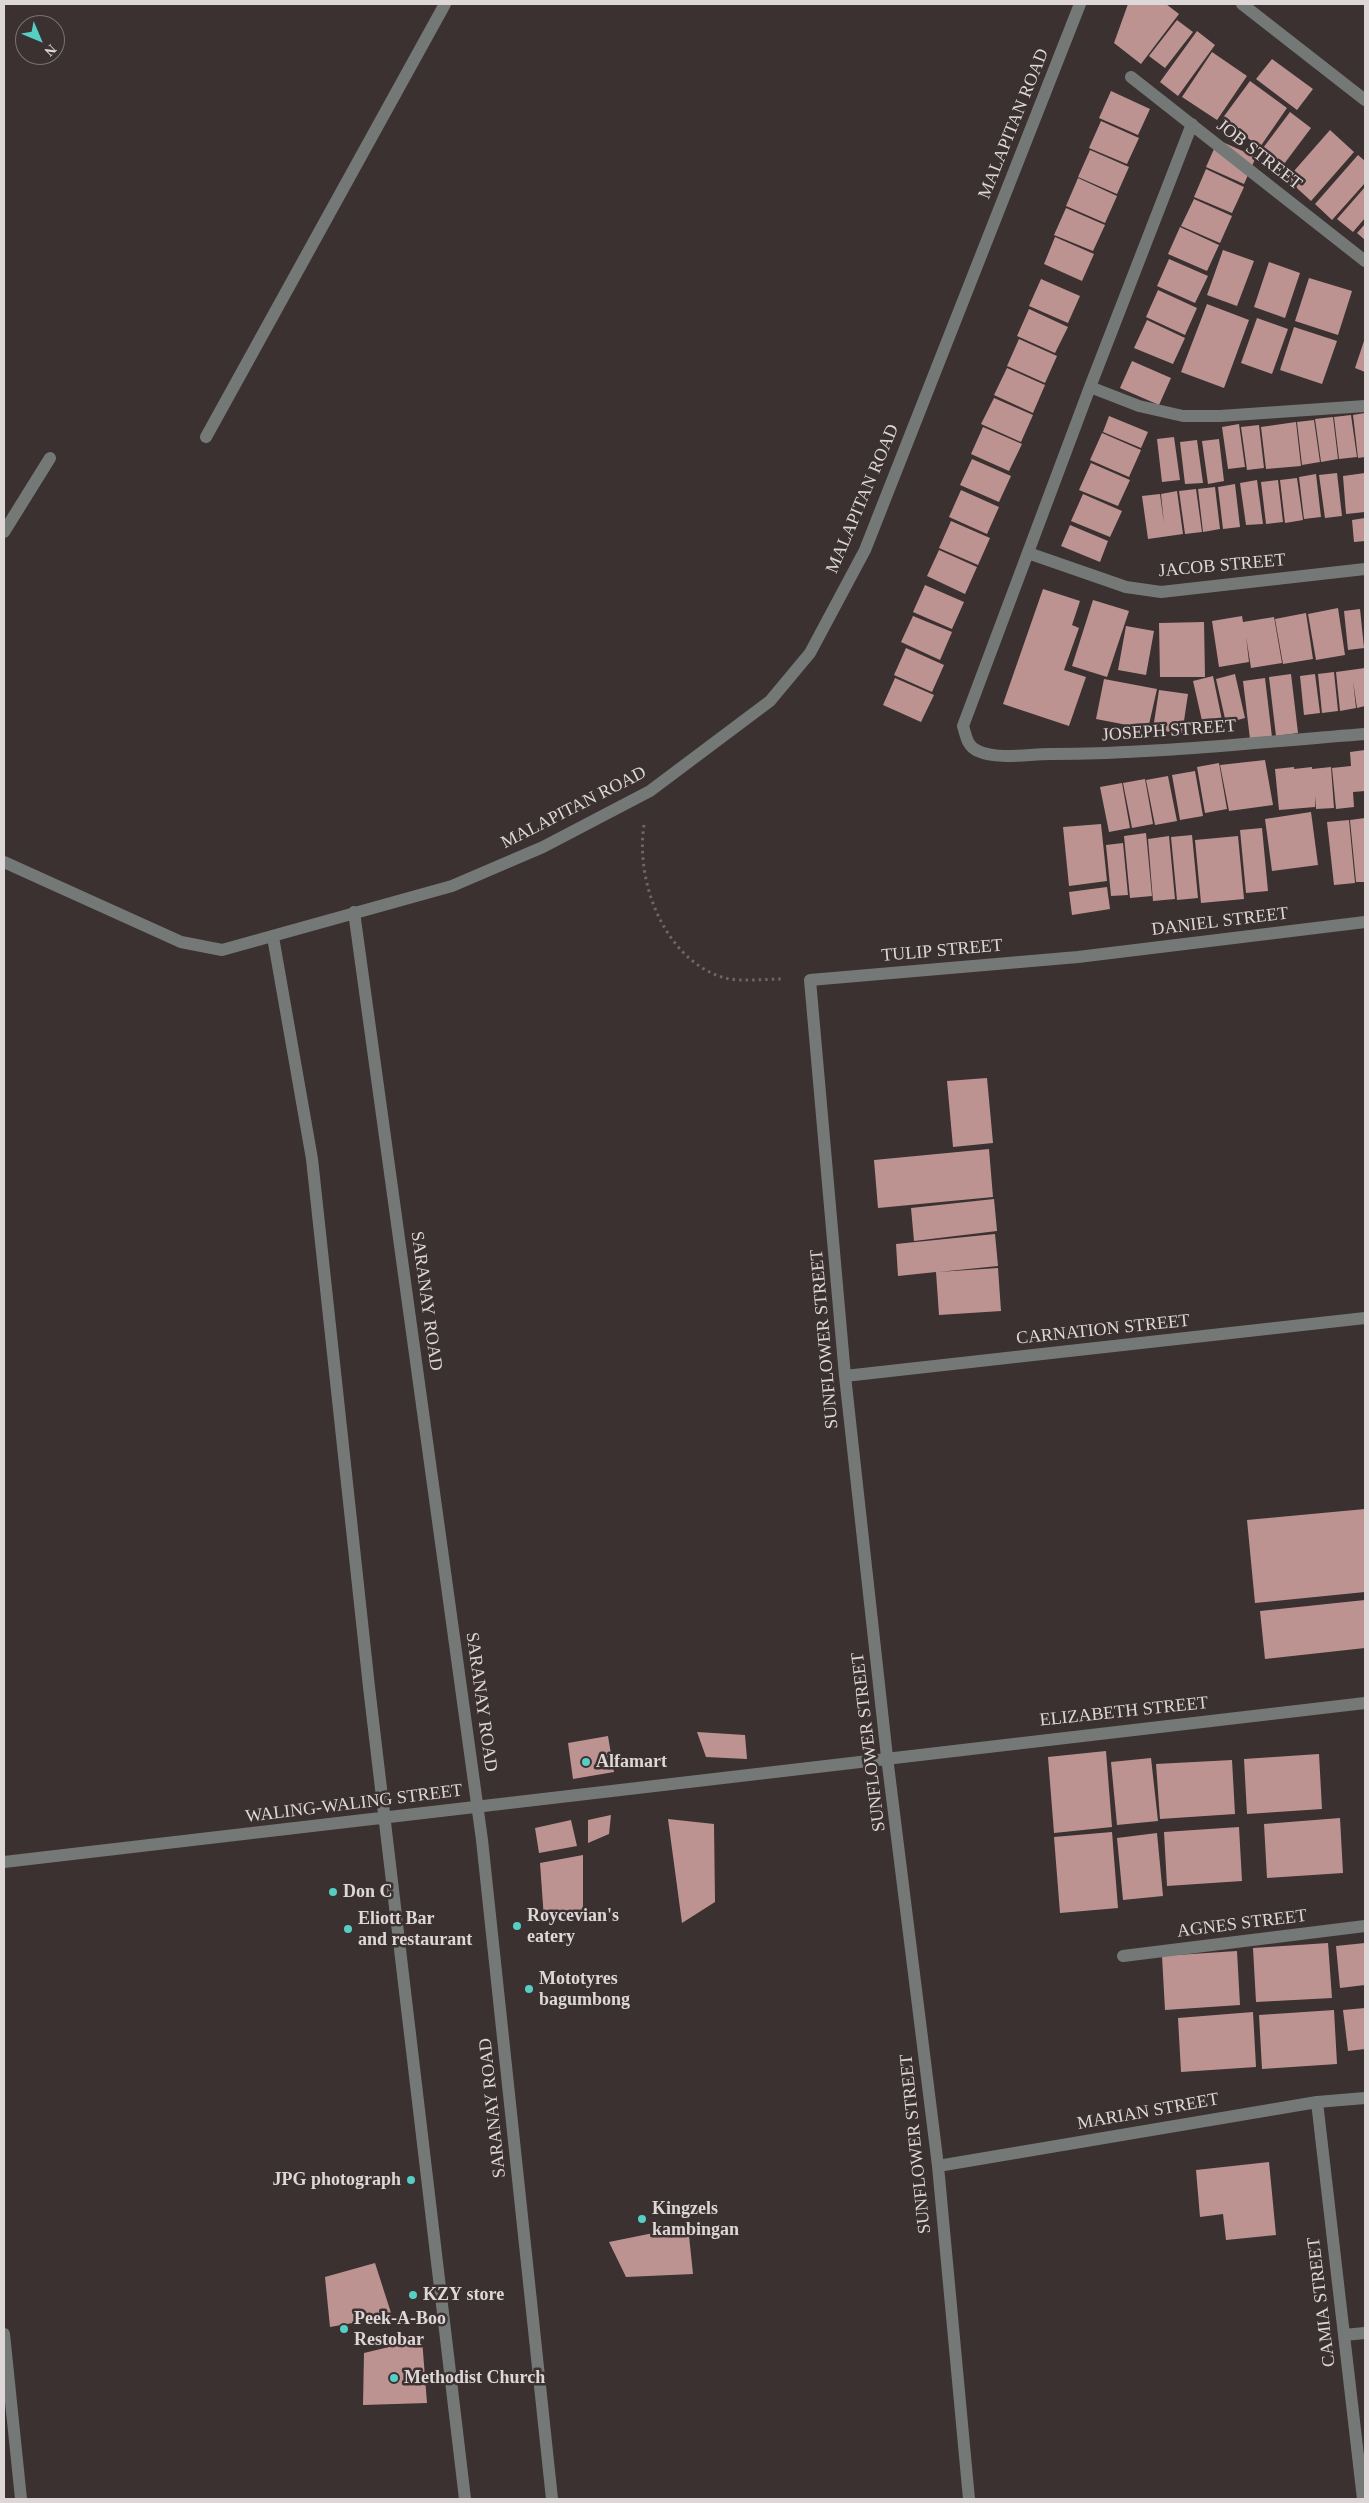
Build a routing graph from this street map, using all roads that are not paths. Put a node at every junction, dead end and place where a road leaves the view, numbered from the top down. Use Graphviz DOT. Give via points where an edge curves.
graph roads {
  1 [pos="445,4"];
  2 [pos="1080,4"];
  3 [pos="1242,4"];
  4 [pos="1131,77"];
  5 [pos="1365,100"];
  6 [pos="1192,124"];
  7 [pos="1365,261"];
  8 [pos="1090,387"];
  9 [pos="1365,406"];
  10 [pos="206,437"];
  11 [pos="50,458"];
  12 [pos="4,532"];
  13 [pos="1028,553"];
  14 [pos="1365,569"];
  15 [pos="1365,734"];
  16 [pos="4,862"];
  17 [pos="354,912"];
  18 [pos="1365,922"];
  19 [pos="273,937"];
  20 [pos="1078,957"];
  21 [pos="810,980"];
  22 [pos="1365,1318"];
  23 [pos="846,1376"];
  24 [pos="1365,1703"];
  25 [pos="887,1756"];
  26 [pos="478,1807"];
  27 [pos="386,1819"];
  28 [pos="4,1862"];
  29 [pos="1365,1926"];
  30 [pos="1123,1956"];
  31 [pos="1365,2098"];
  32 [pos="1316,2102"];
  33 [pos="938,2166"];
  34 [pos="1365,2333"];
  35 [pos="4,2334"];
  36 [pos="1344,2335"];
  37 [pos="1363,2497"];
  38 [pos="21,2499"];
  39 [pos="465,2499"];
  40 [pos="552,2499"];
  41 [pos="969,2499"];
  1 -- 10 [label="street"];
  2 -- 17 [label="street, MALAPITAN ROAD" via="865,550 810,653 770,700 650,791 543,847 452,886"];
  3 -- 5 [label="street"];
  4 -- 6 [label="street, JOB STREET"];
  6 -- 7 [label="street, JOB STREET"];
  6 -- 8 [label="street"];
  8 -- 9 [label="street" via="1139,406 1183,416"];
  8 -- 13 [label="street"];
  11 -- 12 [label="street"];
  13 -- 14 [label="street, JACOB STREET" via="1126,587 1160,592"];
  13 -- 15 [label="street, JOSEPH STREET" via="964,726 966,740 976,750 991,754 1130,753"];
  16 -- 19 [label="street, MALAPITAN ROAD" via="182,942 222,950"];
  17 -- 19 [label="street, MALAPITAN ROAD"];
  17 -- 26 [label="street, SARANAY ROAD"];
  18 -- 20 [label="street, DANIEL STREET"];
  19 -- 27 [label="street" via="312,1159"];
  20 -- 21 [label="street, TULIP STREET"];
  21 -- 23 [label="street, SUNFLOWER STREET"];
  22 -- 23 [label="street, CARNATION STREET"];
  23 -- 25 [label="street, SUNFLOWER STREET"];
  24 -- 25 [label="street, ELIZABETH STREET"];
  25 -- 26 [label="street, WALING-WALING STREET"];
  25 -- 33 [label="street, SUNFLOWER STREET"];
  26 -- 27 [label="street, WALING-WALING STREET"];
  26 -- 40 [label="street, SARANAY ROAD"];
  27 -- 28 [label="street, WALING-WALING STREET"];
  27 -- 39 [label="street"];
  29 -- 30 [label="street, AGNES STREET"];
  31 -- 32 [label="street, MARIAN STREET"];
  32 -- 33 [label="street, MARIAN STREET"];
  32 -- 36 [label="street, CAMIA STREET"];
  33 -- 41 [label="street, SUNFLOWER STREET"];
  34 -- 36 [label="street"];
  35 -- 38 [label="street"];
  36 -- 37 [label="street, CAMIA STREET"];
}
